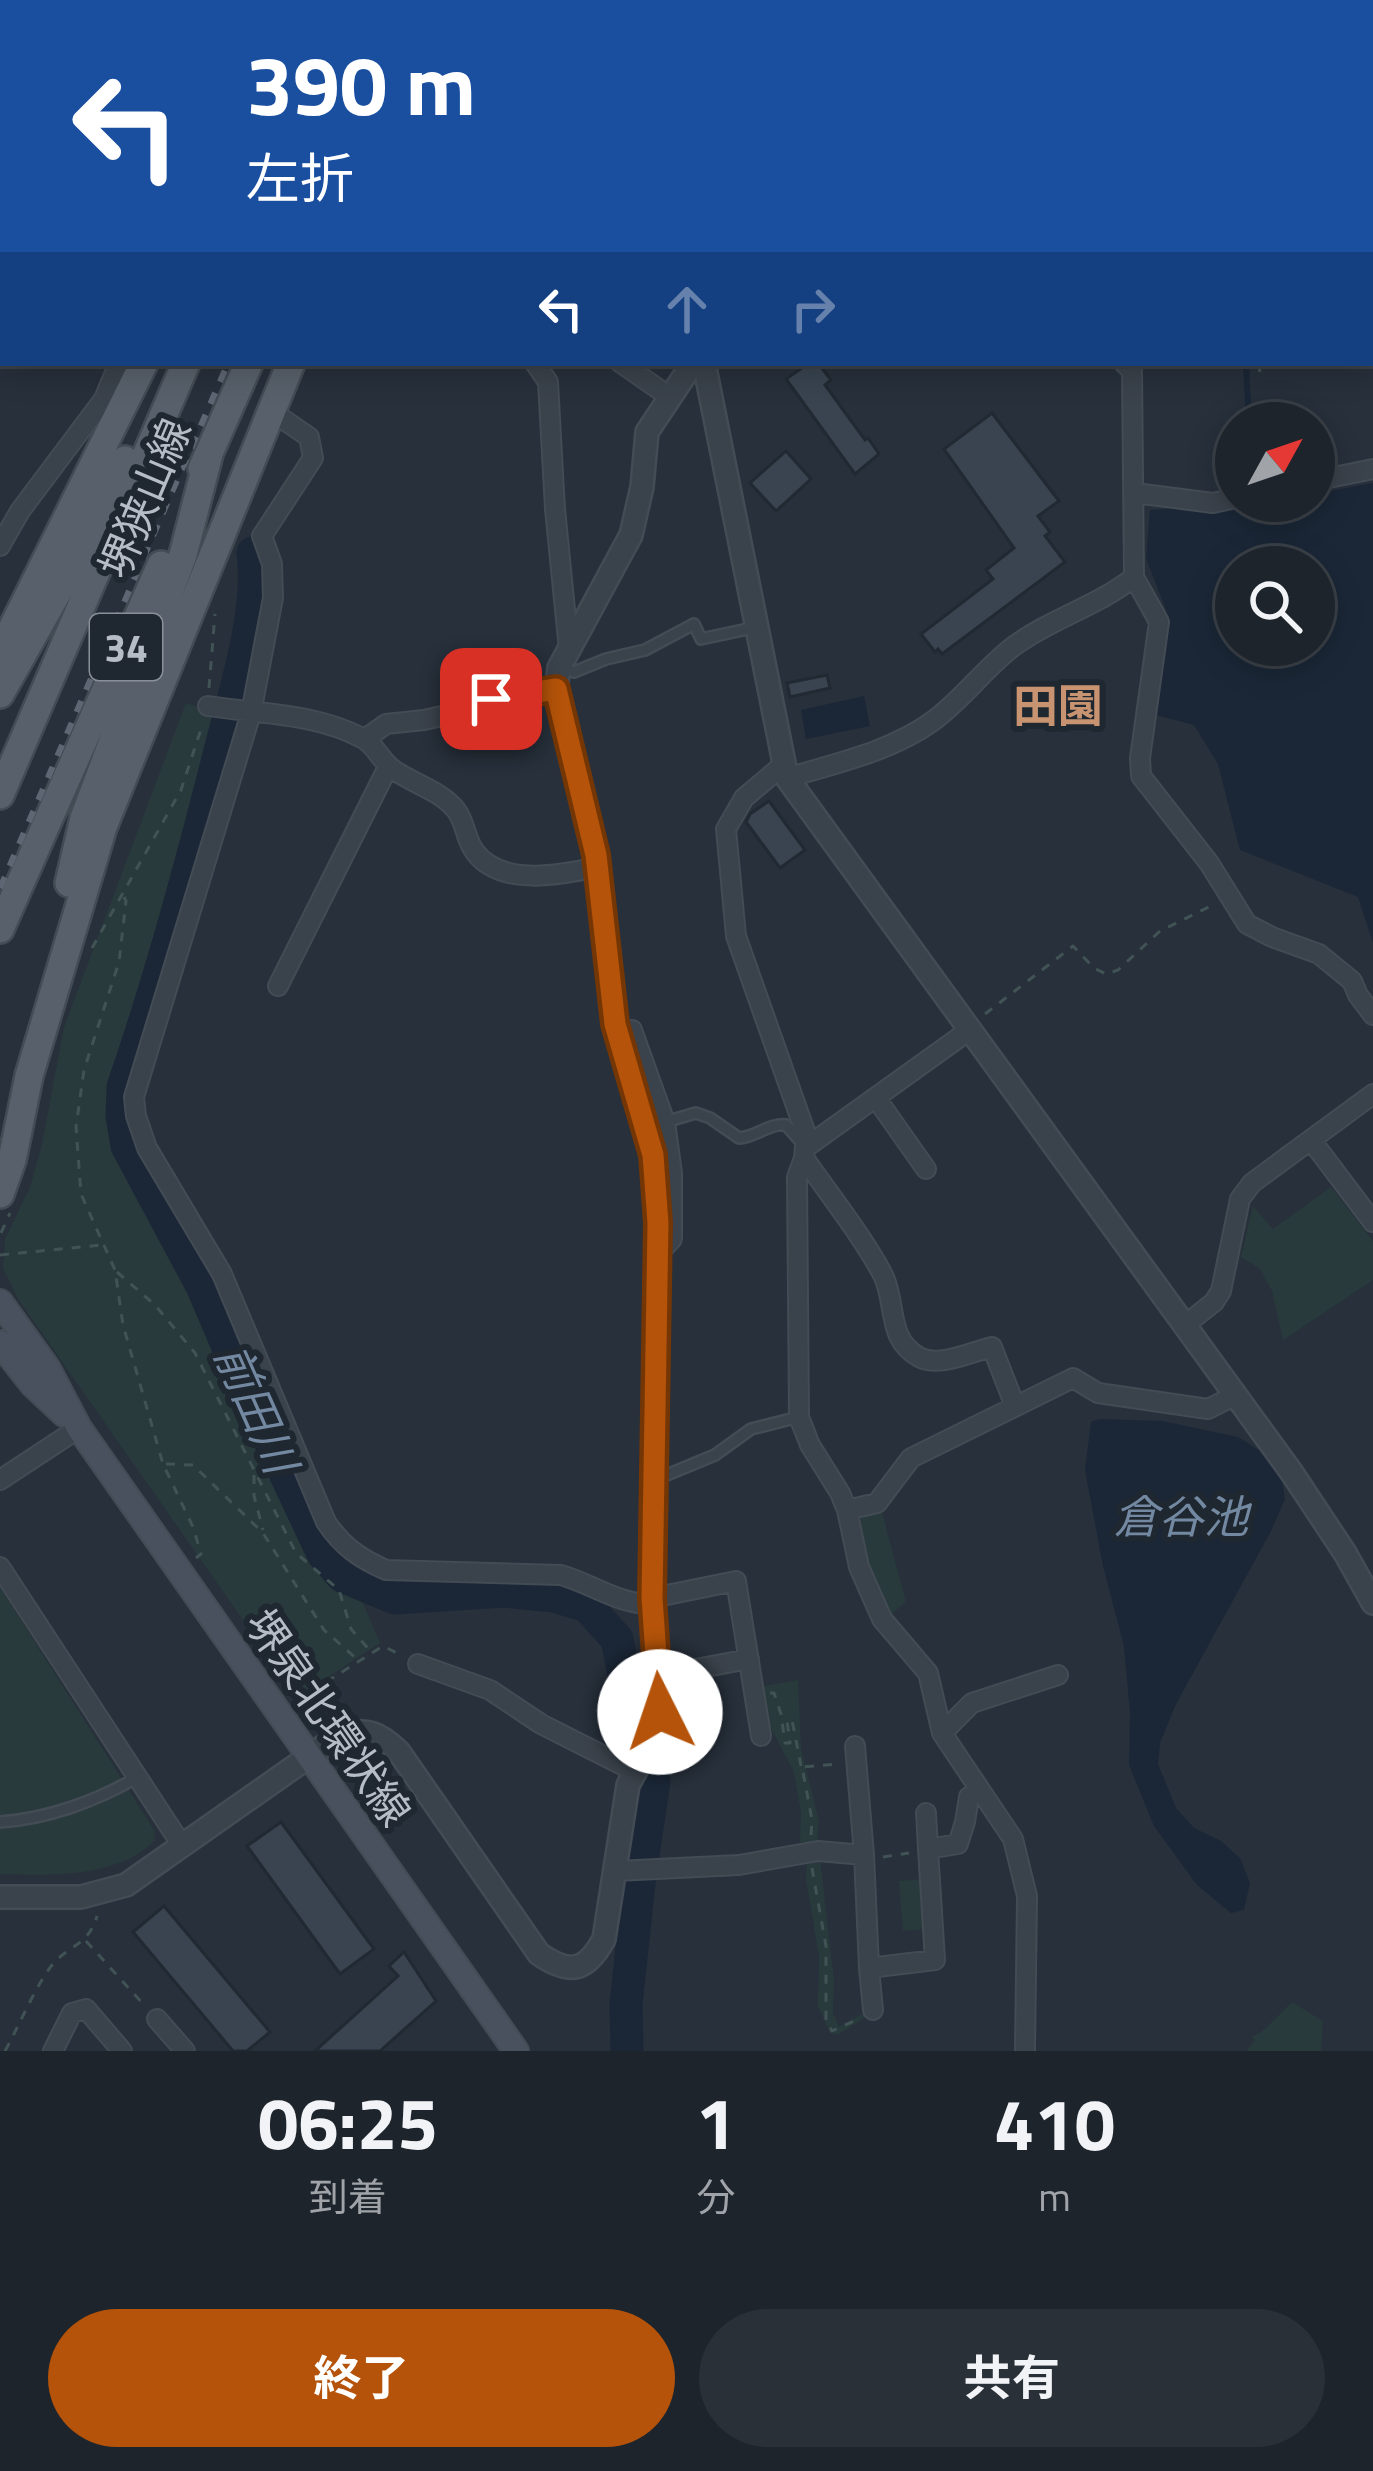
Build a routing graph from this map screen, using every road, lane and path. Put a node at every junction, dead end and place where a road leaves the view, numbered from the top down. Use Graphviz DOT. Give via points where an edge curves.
graph roads {
  1 [pos="118,366"];
  2 [pos="143,366"];
  3 [pos="172,366"];
  4 [pos="185,366"];
  5 [pos="248,366"];
  6 [pos="290,366"];
  7 [pos="537,366"];
  8 [pos="625,366"];
  9 [pos="691,366"];
  10 [pos="705,366"];
  11 [pos="1127,366"];
  12 [pos="1259,366"];
  13 [pos="1260,374"];
  14 [pos="670,397"];
  15 [pos="271,411"];
  16 [pos="209,454"];
  17 [pos="1373,469"];
  18 [pos="1335,477"];
  19 [pos="1136,493"];
  20 [pos="1215,502"];
  21 [pos="0,546"];
  22 [pos="1135,577"];
  23 [pos="218,602"];
  24 [pos="757,626"];
  25 [pos="0,653"];
  26 [pos="561,669"];
  27 [pos="0,694"];
  28 [pos="213,707"];
  29 [pos="251,713"];
  30 [pos="364,739"];
  31 [pos="388,766"];
  32 [pos="785,771"];
  33 [pos="0,795"];
  34 [pos="597,867"];
  35 [pos="123,896"];
  36 [pos="1233,902"];
  37 [pos="0,929"];
  38 [pos="88,956"];
  39 [pos="278,986"];
  40 [pos="1373,1015"];
  41 [pos="970,1028"];
  42 [pos="618,1035"];
  43 [pos="29,1076"];
  44 [pos="1373,1094"];
  45 [pos="876,1098"];
  46 [pos="665,1122"];
  47 [pos="1311,1140"];
  48 [pos="805,1153"];
  49 [pos="926,1168"];
  50 [pos="4,1205"];
  51 [pos="1373,1222"];
  52 [pos="1,1233"];
  53 [pos="104,1245"];
  54 [pos="0,1255"];
  55 [pos="657,1255"];
  56 [pos="115,1270"];
  57 [pos="0,1302"];
  58 [pos="1185,1325"];
  59 [pos="0,1343"];
  60 [pos="1235,1395"];
  61 [pos="1015,1406"];
  62 [pos="799,1417"];
  63 [pos="79,1428"];
  64 [pos="163,1464"];
  65 [pos="254,1473"];
  66 [pos="0,1480"];
  67 [pos="654,1480"];
  68 [pos="847,1510"];
  69 [pos="263,1533"];
  70 [pos="194,1559"];
  71 [pos="0,1567"];
  72 [pos="652,1601"];
  73 [pos="1373,1603"];
  74 [pos="372,1653"];
  75 [pos="748,1658"];
  76 [pos="359,1661"];
  77 [pos="418,1664"];
  78 [pos="1058,1675"];
  79 [pos="658,1676"];
  80 [pos="774,1693"];
  81 [pos="295,1702"];
  82 [pos="698,1729"];
  83 [pos="942,1733"];
  84 [pos="761,1736"];
  85 [pos="654,1738"];
  86 [pos="856,1754"];
  87 [pos="309,1756"];
  88 [pos="802,1768"];
  89 [pos="635,1769"];
  90 [pos="136,1778"];
  91 [pos="980,1791"];
  92 [pos="926,1813"];
  93 [pos="0,1822"];
  94 [pos="182,1846"];
  95 [pos="928,1850"];
  96 [pos="810,1852"];
  97 [pos="864,1857"];
  98 [pos="616,1871"];
  99 [pos="104,1891"];
  100 [pos="0,1898"];
  101 [pos="85,1940"];
  102 [pos="869,1968"];
  103 [pos="873,2010"];
  104 [pos="157,2019"];
  105 [pos="180,2049"];
  106 [pos="5,2051"];
  107 [pos="52,2051"];
  108 [pos="122,2051"];
  109 [pos="516,2051"];
  110 [pos="1025,2051"];
  1 -- 21 [label="street" via="104,399"];
  2 -- 25 [label="main road"];
  3 -- 27 [label="main road"];
  4 -- 33 [label="main road, 堺狭山線 / 34"];
  5 -- 16 [label="main road, 堺狭山線 / 34"];
  6 -- 15 [label="main road"];
  7 -- 26 [label="street" via="548,382"];
  8 -- 14 [label="street"];
  9 -- 14 [label="street"];
  10 -- 24 [label="street"];
  11 -- 19 [label="street"];
  12 -- 13 [label="path"];
  14 -- 26 [label="street" via="646,432 632,535"];
  15 -- 29 [label="street" via="309,437 313,458 262,536 272,598"];
  15 -- 43 [label="main road" via="103,827"];
  16 -- 37 [label="main road, 堺狭山線 / 34"];
  16 -- 43 [label="main road" via="183,555 84,818"];
  17 -- 18 [label="street"];
  19 -- 20 [label="street"];
  19 -- 22 [label="street"];
  22 -- 32 [label="street" via="1015,645 915,732 871,752"];
  22 -- 36 [label="street" via="1159,622 1141,776"];
  23 -- 28 [label="path"];
  24 -- 26 [label="lane" via="701,639 694,624 645,650"];
  24 -- 32 [label="street"];
  26 -- 30 [label="street" via="459,712 386,724"];
  26 -- 34 [label="street"];
  28 -- 29 [label="street"];
  28 -- 35 [label="path" via="181,790"];
  29 -- 30 [label="street" via="278,712"];
  29 -- 72 [label="street" via="134,1097 147,1148 222,1274 340,1543 386,1570 561,1575 634,1604"];
  30 -- 31 [label="street"];
  31 -- 34 [label="street" via="454,807 470,845 496,868 553,877"];
  31 -- 39 [label="street"];
  32 -- 41 [label="street"];
  32 -- 48 [label="street" via="744,798 726,829 736,936 802,1121"];
  34 -- 42 [label="street"];
  35 -- 38 [label="path"];
  35 -- 53 [label="path" via="119,962 84,1070 76,1127 81,1194"];
  36 -- 40 [label="street" via="1247,924 1336,967"];
  36 -- 41 [label="path" via="1175,921 1106,974 1072,946"];
  41 -- 45 [label="street"];
  41 -- 58 [label="street"];
  42 -- 46 [label="street" via="632,1030"];
  42 -- 55 [label="street" via="653,1155"];
  43 -- 50 [label="main road"];
  44 -- 47 [label="street"];
  45 -- 48 [label="street"];
  45 -- 49 [label="street"];
  46 -- 48 [label="lane" via="695,1113 740,1138 786,1125"];
  46 -- 55 [label="street" via="672,1239"];
  47 -- 51 [label="street"];
  47 -- 58 [label="street" via="1240,1198 1221,1291"];
  48 -- 61 [label="street" via="885,1278 896,1333 907,1347 934,1361 992,1347"];
  48 -- 62 [label="street" via="796,1177"];
  50 -- 52 [label="path"];
  53 -- 54 [label="path"];
  53 -- 56 [label="path"];
  55 -- 67 [label="street"];
  56 -- 64 [label="path"];
  56 -- 65 [label="path" via="195,1354"];
  57 -- 63 [label="main road, 堺泉北環状線"];
  58 -- 60 [label="street"];
  59 -- 63 [label="main road, 堺泉北環状線"];
  60 -- 61 [label="street" via="1208,1408 1098,1394 1073,1378"];
  60 -- 73 [label="street"];
  61 -- 68 [label="street" via="911,1458 877,1503"];
  62 -- 67 [label="lane" via="751,1430"];
  62 -- 68 [label="street"];
  63 -- 66 [label="street"];
  63 -- 87 [label="main road, 堺泉北環状線"];
  64 -- 69 [label="path" via="194,1465"];
  64 -- 70 [label="path" via="193,1526 202,1554"];
  65 -- 69 [label="path"];
  65 -- 74 [label="path" via="296,1553 339,1590 351,1629"];
  67 -- 72 [label="street"];
  68 -- 83 [label="street" via="866,1586 928,1672"];
  69 -- 76 [label="path" via="324,1630"];
  71 -- 90 [label="street"];
  72 -- 75 [label="street" via="736,1581"];
  72 -- 79 [label="street"];
  74 -- 76 [label="path"];
  74 -- 77 [label="path" via="383,1646"];
  75 -- 79 [label="street"];
  75 -- 84 [label="street"];
  76 -- 81 [label="path"];
  77 -- 89 [label="street" via="490,1690"];
  78 -- 83 [label="street" via="972,1703"];
  79 -- 85 [label="street"];
  80 -- 88 [label="path" via="785,1743 792,1720"];
  82 -- 85 [label="lane" via="684,1740"];
  83 -- 91 [label="street"];
  85 -- 89 [label="street"];
  86 -- 88 [label="path"];
  86 -- 97 [label="street"];
  87 -- 94 [label="street"];
  87 -- 98 [label="street" via="358,1730 387,1739 539,1954 557,1966 575,1968 594,1957"];
  87 -- 109 [label="main road, 堺泉北環状線"];
  88 -- 96 [label="path"];
  89 -- 98 [label="street"];
  90 -- 93 [label="lane" via="106,1796"];
  90 -- 94 [label="street"];
  91 -- 95 [label="street" via="969,1797 958,1844"];
  91 -- 110 [label="street" via="1012,1839 1027,1896"];
  92 -- 95 [label="street"];
  94 -- 99 [label="street"];
  95 -- 97 [label="path"];
  95 -- 102 [label="street" via="935,1960"];
  96 -- 97 [label="street"];
  96 -- 98 [label="street"];
  96 -- 103 [label="path" via="826,1946 826,2020 838,2031"];
  97 -- 102 [label="street"];
  99 -- 100 [label="street"];
  99 -- 101 [label="path"];
  101 -- 104 [label="path"];
  101 -- 106 [label="path" via="53,1964"];
  102 -- 103 [label="street"];
  104 -- 105 [label="street"];
  107 -- 108 [label="street" via="72,2013 86,2009"];
}
